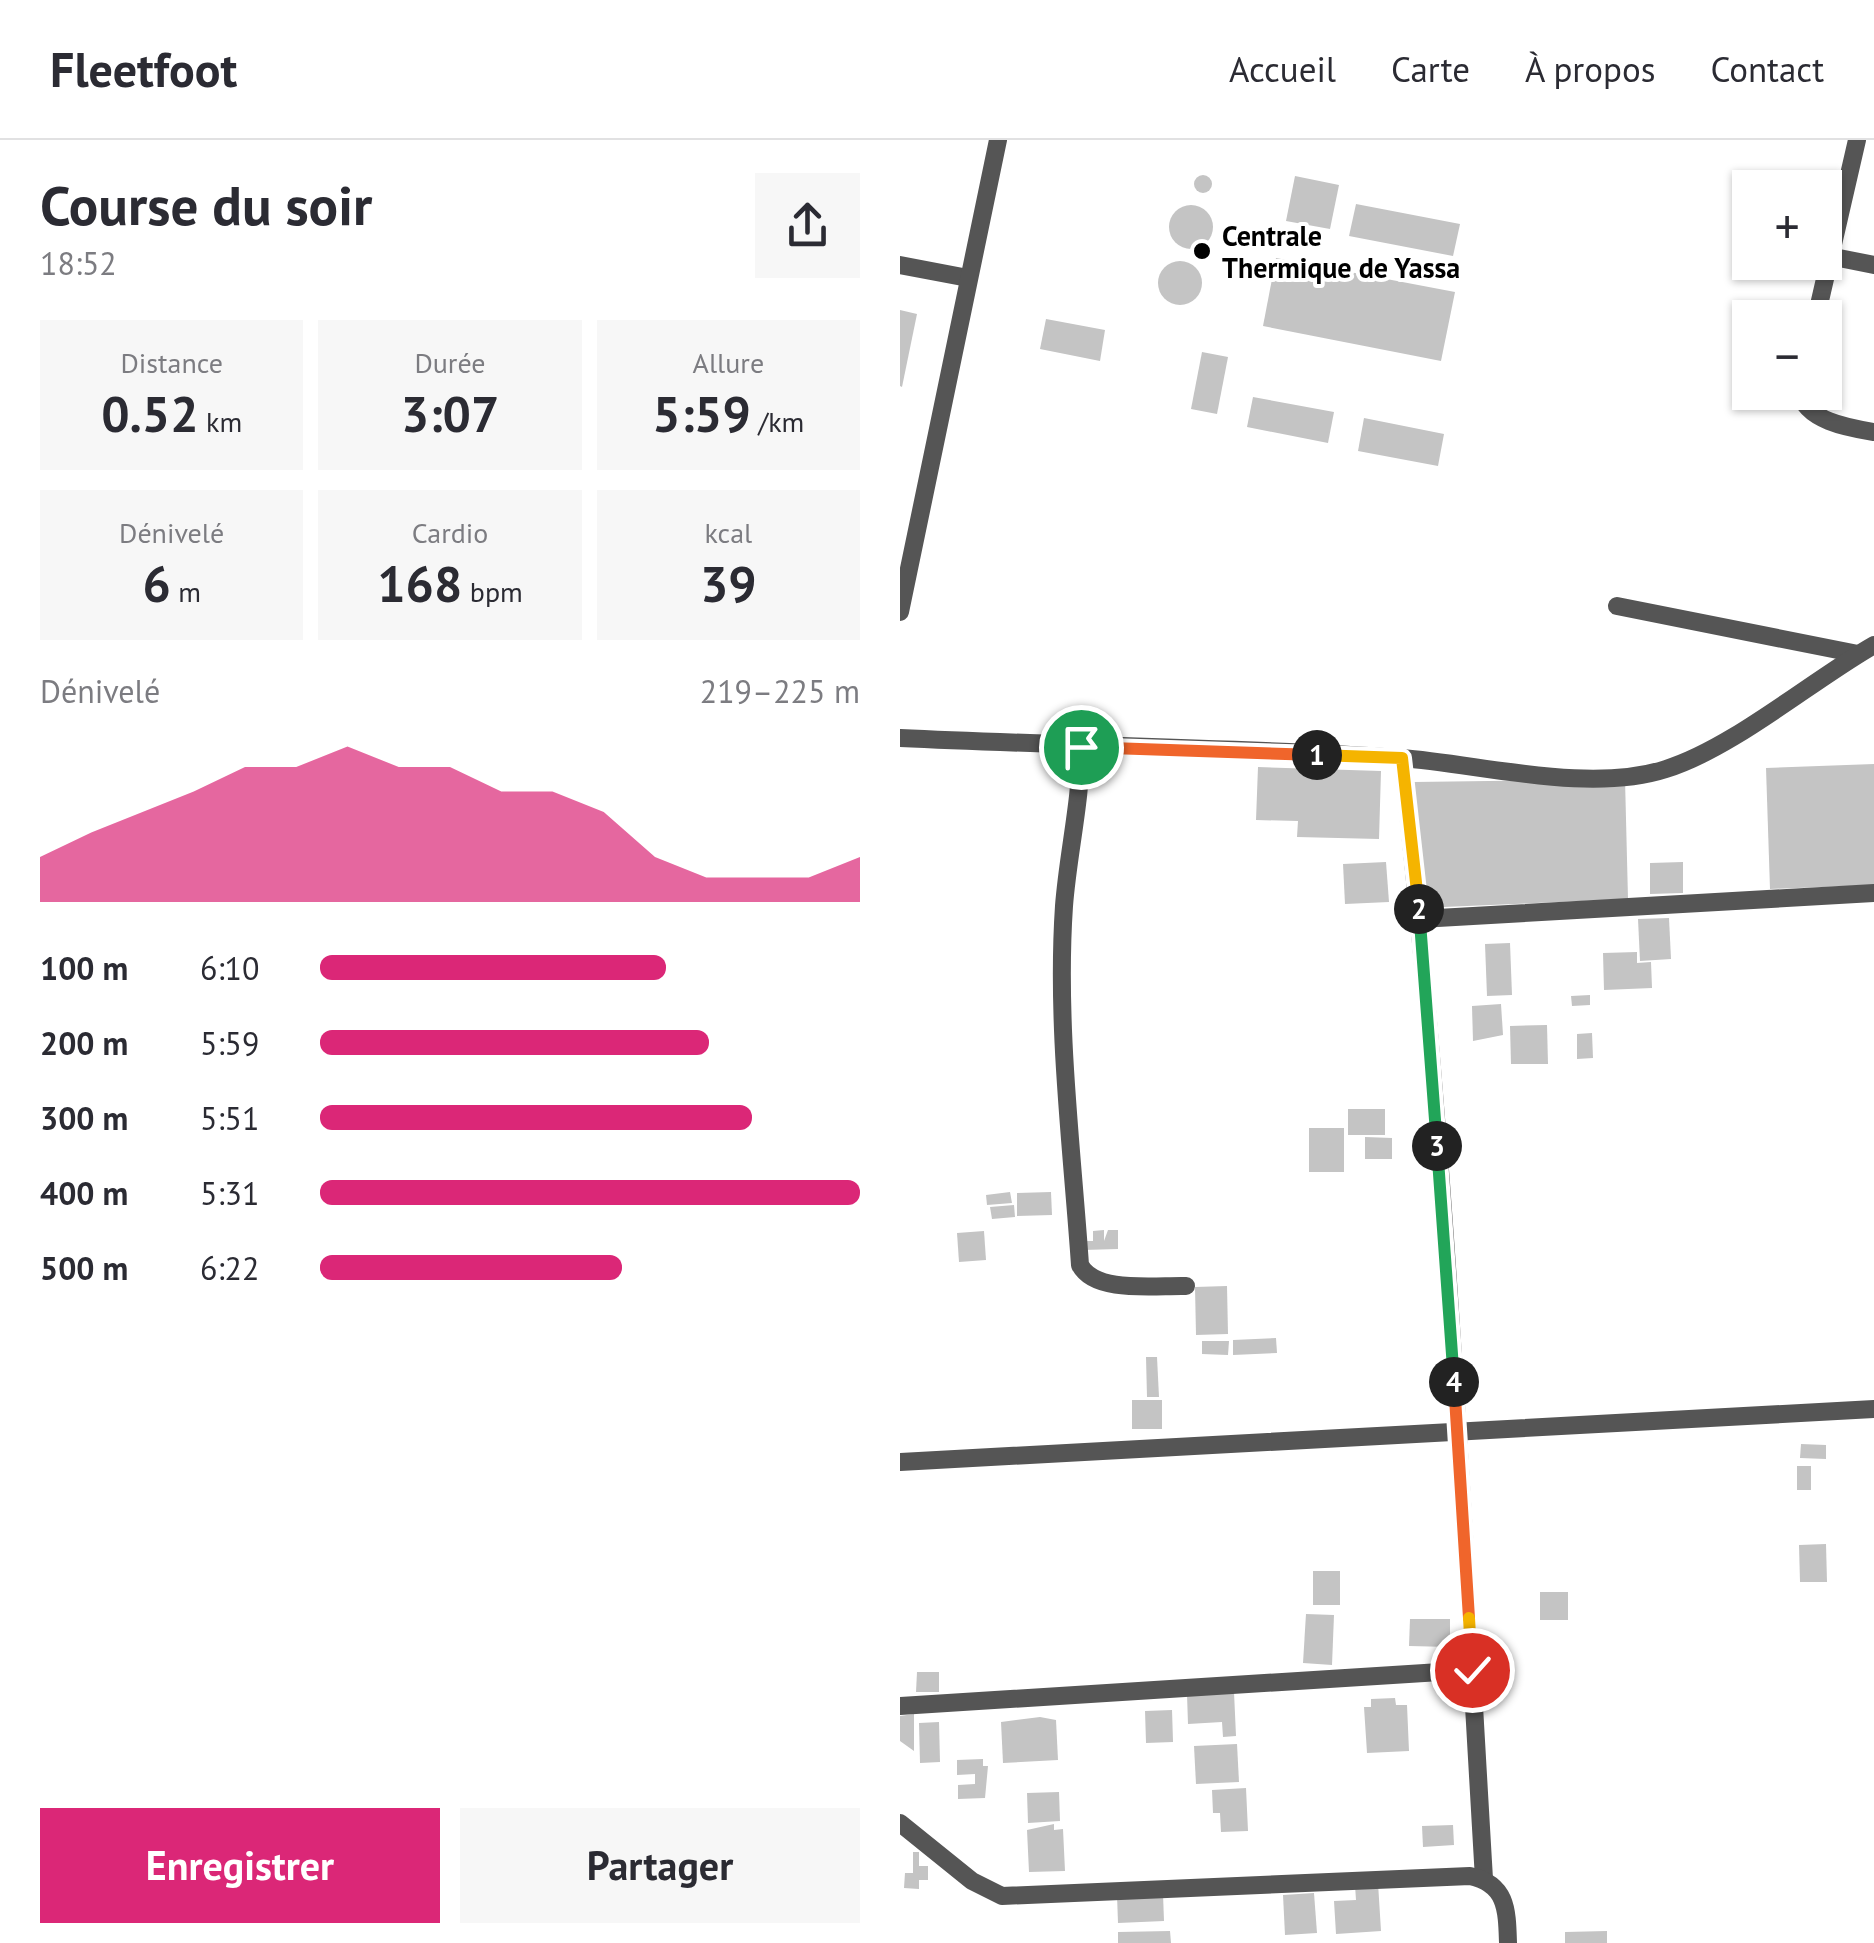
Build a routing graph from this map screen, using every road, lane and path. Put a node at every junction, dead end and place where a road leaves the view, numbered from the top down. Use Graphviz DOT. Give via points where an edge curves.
graph roads {
  1 [pos="998,140"];
  2 [pos="1857,140"];
  3 [pos="1842,216"];
  4 [pos="1842,259"];
  5 [pos="900,265"];
  6 [pos="1874,265"];
  7 [pos="968,278"];
  8 [pos="1811,410"];
  9 [pos="1874,432"];
  10 [pos="1617,606"];
  11 [pos="900,612"];
  12 [pos="1866,649"];
  13 [pos="900,738"];
  14 [pos="1081,747"];
  15 [pos="1402,758"];
  16 [pos="1874,894"];
  17 [pos="1420,918"];
  18 [pos="1186,1286"];
  19 [pos="1874,1409"];
  20 [pos="1458,1432"];
  21 [pos="900,1462"];
  22 [pos="1472,1670"];
  23 [pos="900,1706"];
  24 [pos="900,1823"];
  25 [pos="1484,1879"];
  26 [pos="1508,1943"];
  1 -- 7 [label="street"];
  2 -- 3 [label="street"];
  4 -- 6 [label="street"];
  5 -- 7 [label="street"];
  7 -- 11 [label="street"];
  8 -- 9 [label="street"];
  10 -- 12 [label="street"];
  12 -- 15 [label="street" via="1667,769 1578,777"];
  13 -- 14 [label="street"];
  14 -- 15 [label="street"];
  14 -- 18 [label="street" via="1064,906 1080,1265 1099,1282"];
  15 -- 17 [label="street"];
  16 -- 17 [label="street"];
  17 -- 20 [label="street"];
  19 -- 20 [label="street"];
  20 -- 21 [label="street"];
  20 -- 22 [label="street"];
  22 -- 23 [label="street"];
  22 -- 25 [label="street"];
  24 -- 25 [label="street" via="972,1881 1002,1896 1416,1875"];
  25 -- 26 [label="street" via="1504,1896"];
}
